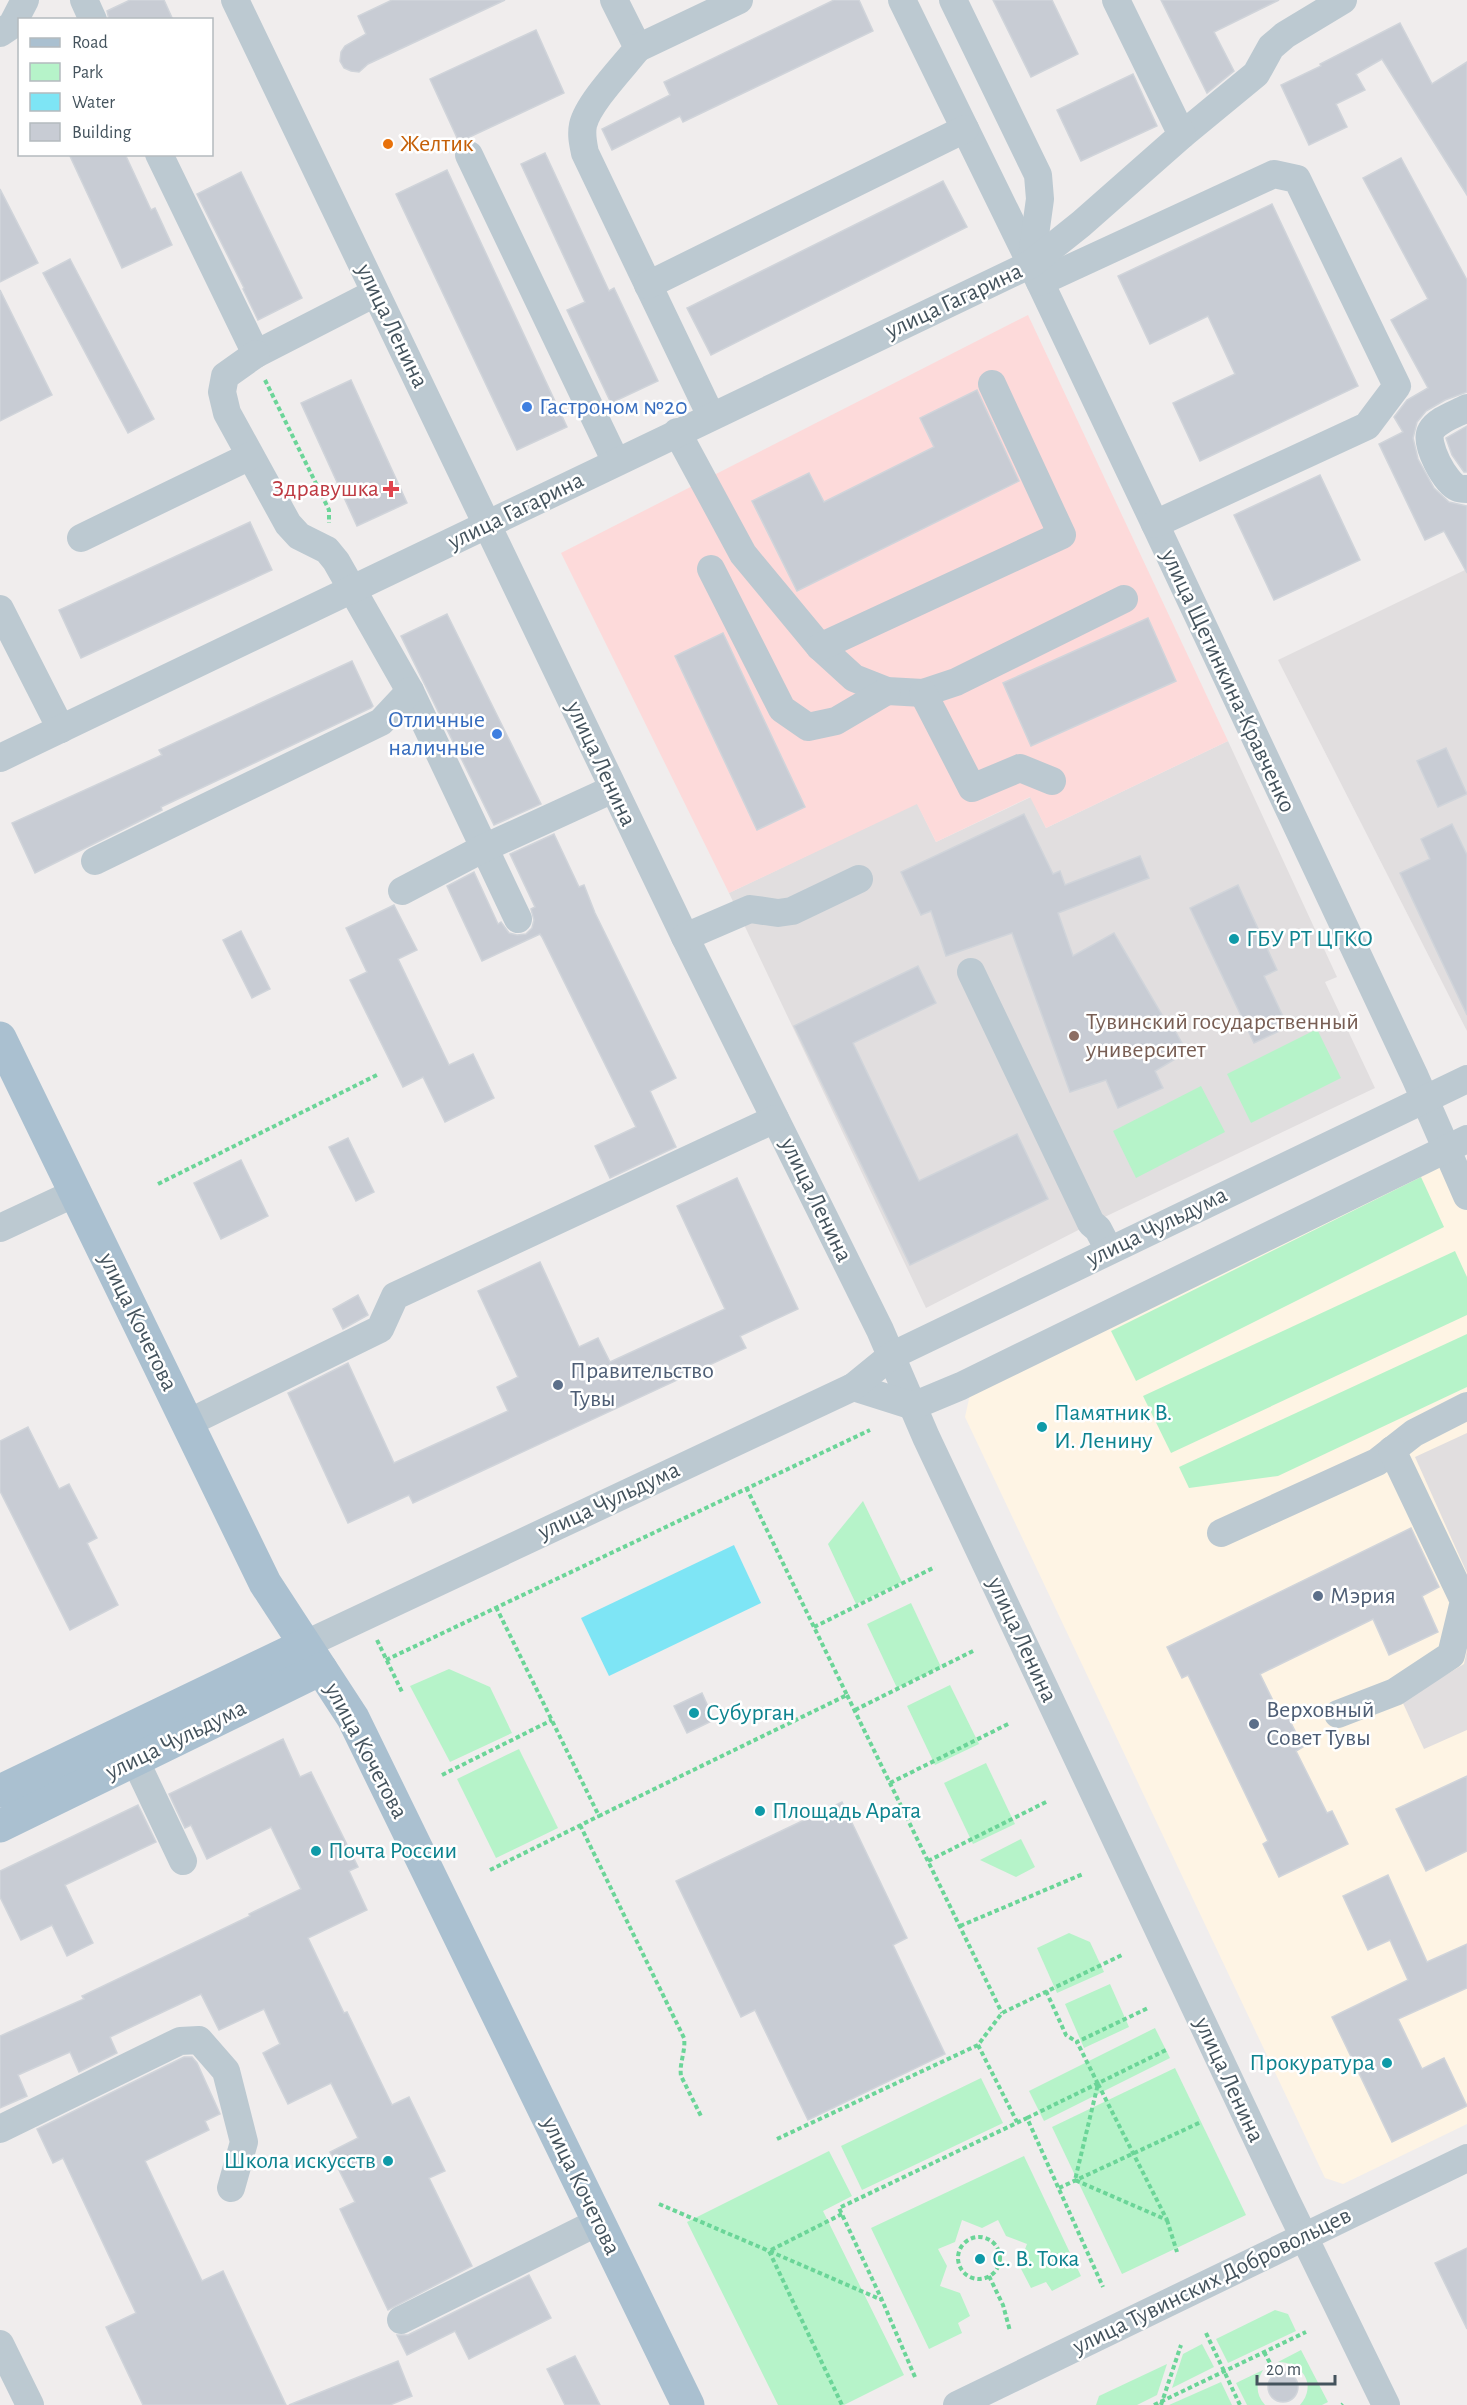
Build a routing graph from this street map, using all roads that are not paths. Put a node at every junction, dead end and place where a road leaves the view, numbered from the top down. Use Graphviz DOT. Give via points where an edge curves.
graph roads {
  1 [pos="25,0"];
  2 [pos="84,0"];
  3 [pos="614,0"];
  4 [pos="739,0"];
  5 [pos="902,0"];
  6 [pos="953,0"];
  7 [pos="1116,0"];
  8 [pos="1343,0"];
  9 [pos="237,1"];
  10 [pos="92,18"];
  11 [pos="0,33"];
  12 [pos="638,48"];
  13 [pos="964,129"];
  14 [pos="1182,135"];
  15 [pos="470,155"];
  16 [pos="160,156"];
  17 [pos="1036,273"];
  18 [pos="648,285"];
  19 [pos="375,293"];
  20 [pos="256,354"];
  21 [pos="992,384"];
  22 [pos="1467,408"];
  23 [pos="711,416"];
  24 [pos="677,432"];
  25 [pos="250,456"];
  26 [pos="616,462"];
  27 [pos="1467,489"];
  28 [pos="488,524"];
  29 [pos="1155,524"];
  30 [pos="81,538"];
  31 [pos="711,569"];
  32 [pos="351,590"];
  33 [pos="1124,599"];
  34 [pos="0,609"];
  35 [pos="820,647"];
  36 [pos="410,691"];
  37 [pos="887,691"];
  38 [pos="923,693"];
  39 [pos="61,729"];
  40 [pos="0,758"];
  41 [pos="1052,781"];
  42 [pos="613,789"];
  43 [pos="484,848"];
  44 [pos="95,861"];
  45 [pos="859,879"];
  46 [pos="402,891"];
  47 [pos="518,919"];
  48 [pos="685,937"];
  49 [pos="971,972"];
  50 [pos="0,1038"];
  51 [pos="1467,1079"];
  52 [pos="1425,1098"];
  53 [pos="775,1119"];
  54 [pos="1462,1142"];
  55 [pos="75,1193"];
  56 [pos="1467,1196"];
  57 [pos="0,1228"];
  58 [pos="1109,1250"];
  59 [pos="891,1356"];
  60 [pos="853,1386"];
  61 [pos="913,1406"];
  62 [pos="1467,1406"];
  63 [pos="188,1423"];
  64 [pos="1392,1450"];
  65 [pos="1221,1533"];
  66 [pos="313,1657"];
  67 [pos="1338,1714"];
  68 [pos="135,1760"];
  69 [pos="0,1791"];
  70 [pos="0,1826"];
  71 [pos="183,1861"];
  72 [pos="0,2129"];
  73 [pos="1467,2157"];
  74 [pos="231,2188"];
  75 [pos="598,2222"];
  76 [pos="1304,2235"];
  77 [pos="401,2320"];
  78 [pos="0,2344"];
  79 [pos="30,2405"];
  80 [pos="688,2405"];
  81 [pos="957,2405"];
  82 [pos="1386,2405"];
  1 -- 11 [label="street" via="12,25"];
  2 -- 10 [label="street"];
  3 -- 12 [label="street"];
  4 -- 12 [label="street"];
  5 -- 13 [label="street, улица Щетинкина-Кравченко"];
  6 -- 17 [label="street" via="1038,175"];
  7 -- 14 [label="street"];
  8 -- 14 [label="street" via="1285,35 1272,47 1256,74"];
  9 -- 19 [label="street, улица Ленина"];
  12 -- 18 [label="street" via="591,109 582,139 585,153"];
  13 -- 17 [label="street, улица Щетинкина-Кравченко"];
  13 -- 18 [label="street"];
  14 -- 17 [label="street" via="1081,224"];
  15 -- 26 [label="street"];
  16 -- 20 [label="street"];
  17 -- 23 [label="street, улица Гагарина"];
  17 -- 29 [label="street, улица Щетинкина-Кравченко"];
  17 -- 29 [label="street" via="1274,174 1297,179 1397,386 1366,426"];
  18 -- 23 [label="street"];
  19 -- 20 [label="street"];
  19 -- 28 [label="street, улица Ленина"];
  20 -- 25 [label="street" via="225,376 222,392 227,413"];
  21 -- 35 [label="street" via="1062,535"];
  22 -- 27 [label="street" via="1437,424 1428,439 1450,482"];
  23 -- 24 [label="street, улица Гагарина"];
  24 -- 26 [label="street, улица Гагарина"];
  24 -- 35 [label="street" via="744,555"];
  25 -- 30 [label="street"];
  25 -- 32 [label="street" via="288,524 299,536 327,550"];
  26 -- 28 [label="street, улица Гагарина"];
  28 -- 32 [label="street, улица Гагарина"];
  28 -- 42 [label="street, улица Ленина"];
  29 -- 52 [label="street, улица Щетинкина-Кравченко"];
  31 -- 37 [label="street" via="782,708 808,727 836,721"];
  32 -- 36 [label="street"];
  32 -- 39 [label="street, улица Гагарина"];
  33 -- 38 [label="street" via="956,682"];
  34 -- 39 [label="street"];
  35 -- 37 [label="street" via="854,678"];
  36 -- 43 [label="street"];
  36 -- 44 [label="street" via="381,722"];
  37 -- 38 [label="street"];
  38 -- 41 [label="street" via="972,788 1020,768"];
  39 -- 40 [label="street, улица Гагарина"];
  42 -- 43 [label="street"];
  42 -- 48 [label="street, улица Ленина"];
  43 -- 46 [label="street"];
  43 -- 47 [label="street"];
  45 -- 48 [label="street" via="792,911 750,909"];
  48 -- 53 [label="street, улица Ленина"];
  49 -- 58 [label="street"];
  50 -- 55 [label="main road, улица Кочетова"];
  51 -- 52 [label="street, улица Чульдума"];
  52 -- 54 [label="street, улица Щетинкина-Кравченко"];
  52 -- 58 [label="street, улица Чульдума"];
  53 -- 59 [label="street, улица Ленина"];
  53 -- 63 [label="street" via="394,1296 380,1329"];
  54 -- 56 [label="street, улица Щетинкина-Кравченко"];
  54 -- 61 [label="street"];
  55 -- 57 [label="street"];
  55 -- 63 [label="main road, улица Кочетова"];
  58 -- 59 [label="street, улица Чульдума"];
  59 -- 60 [label="street, улица Чульдума"];
  59 -- 61 [label="street, улица Ленина"];
  60 -- 61 [label="street"];
  60 -- 66 [label="street, улица Чульдума" via="369,1623"];
  61 -- 76 [label="street, улица Ленина"];
  62 -- 64 [label="street" via="1414,1433"];
  63 -- 66 [label="main road, улица Кочетова" via="265,1583"];
  64 -- 65 [label="street" via="1377,1462"];
  64 -- 67 [label="street" via="1464,1601 1451,1655 1395,1692"];
  66 -- 68 [label="main road, улица Чульдума"];
  66 -- 69 [label="main road, улица Чульдума"];
  66 -- 75 [label="main road, улица Кочетова" via="354,1718"];
  68 -- 70 [label="main road, улица Чульдума"];
  68 -- 71 [label="street"];
  72 -- 74 [label="street" via="180,2041 200,2040 226,2071 244,2142"];
  73 -- 76 [label="street, улица Тувинских Добровольцев"];
  75 -- 77 [label="street"];
  75 -- 80 [label="main road, улица Кочетова"];
  76 -- 81 [label="street, улица Тувинских Добровольцев"];
  76 -- 82 [label="street, улица Ленина"];
  78 -- 79 [label="street"];
}
